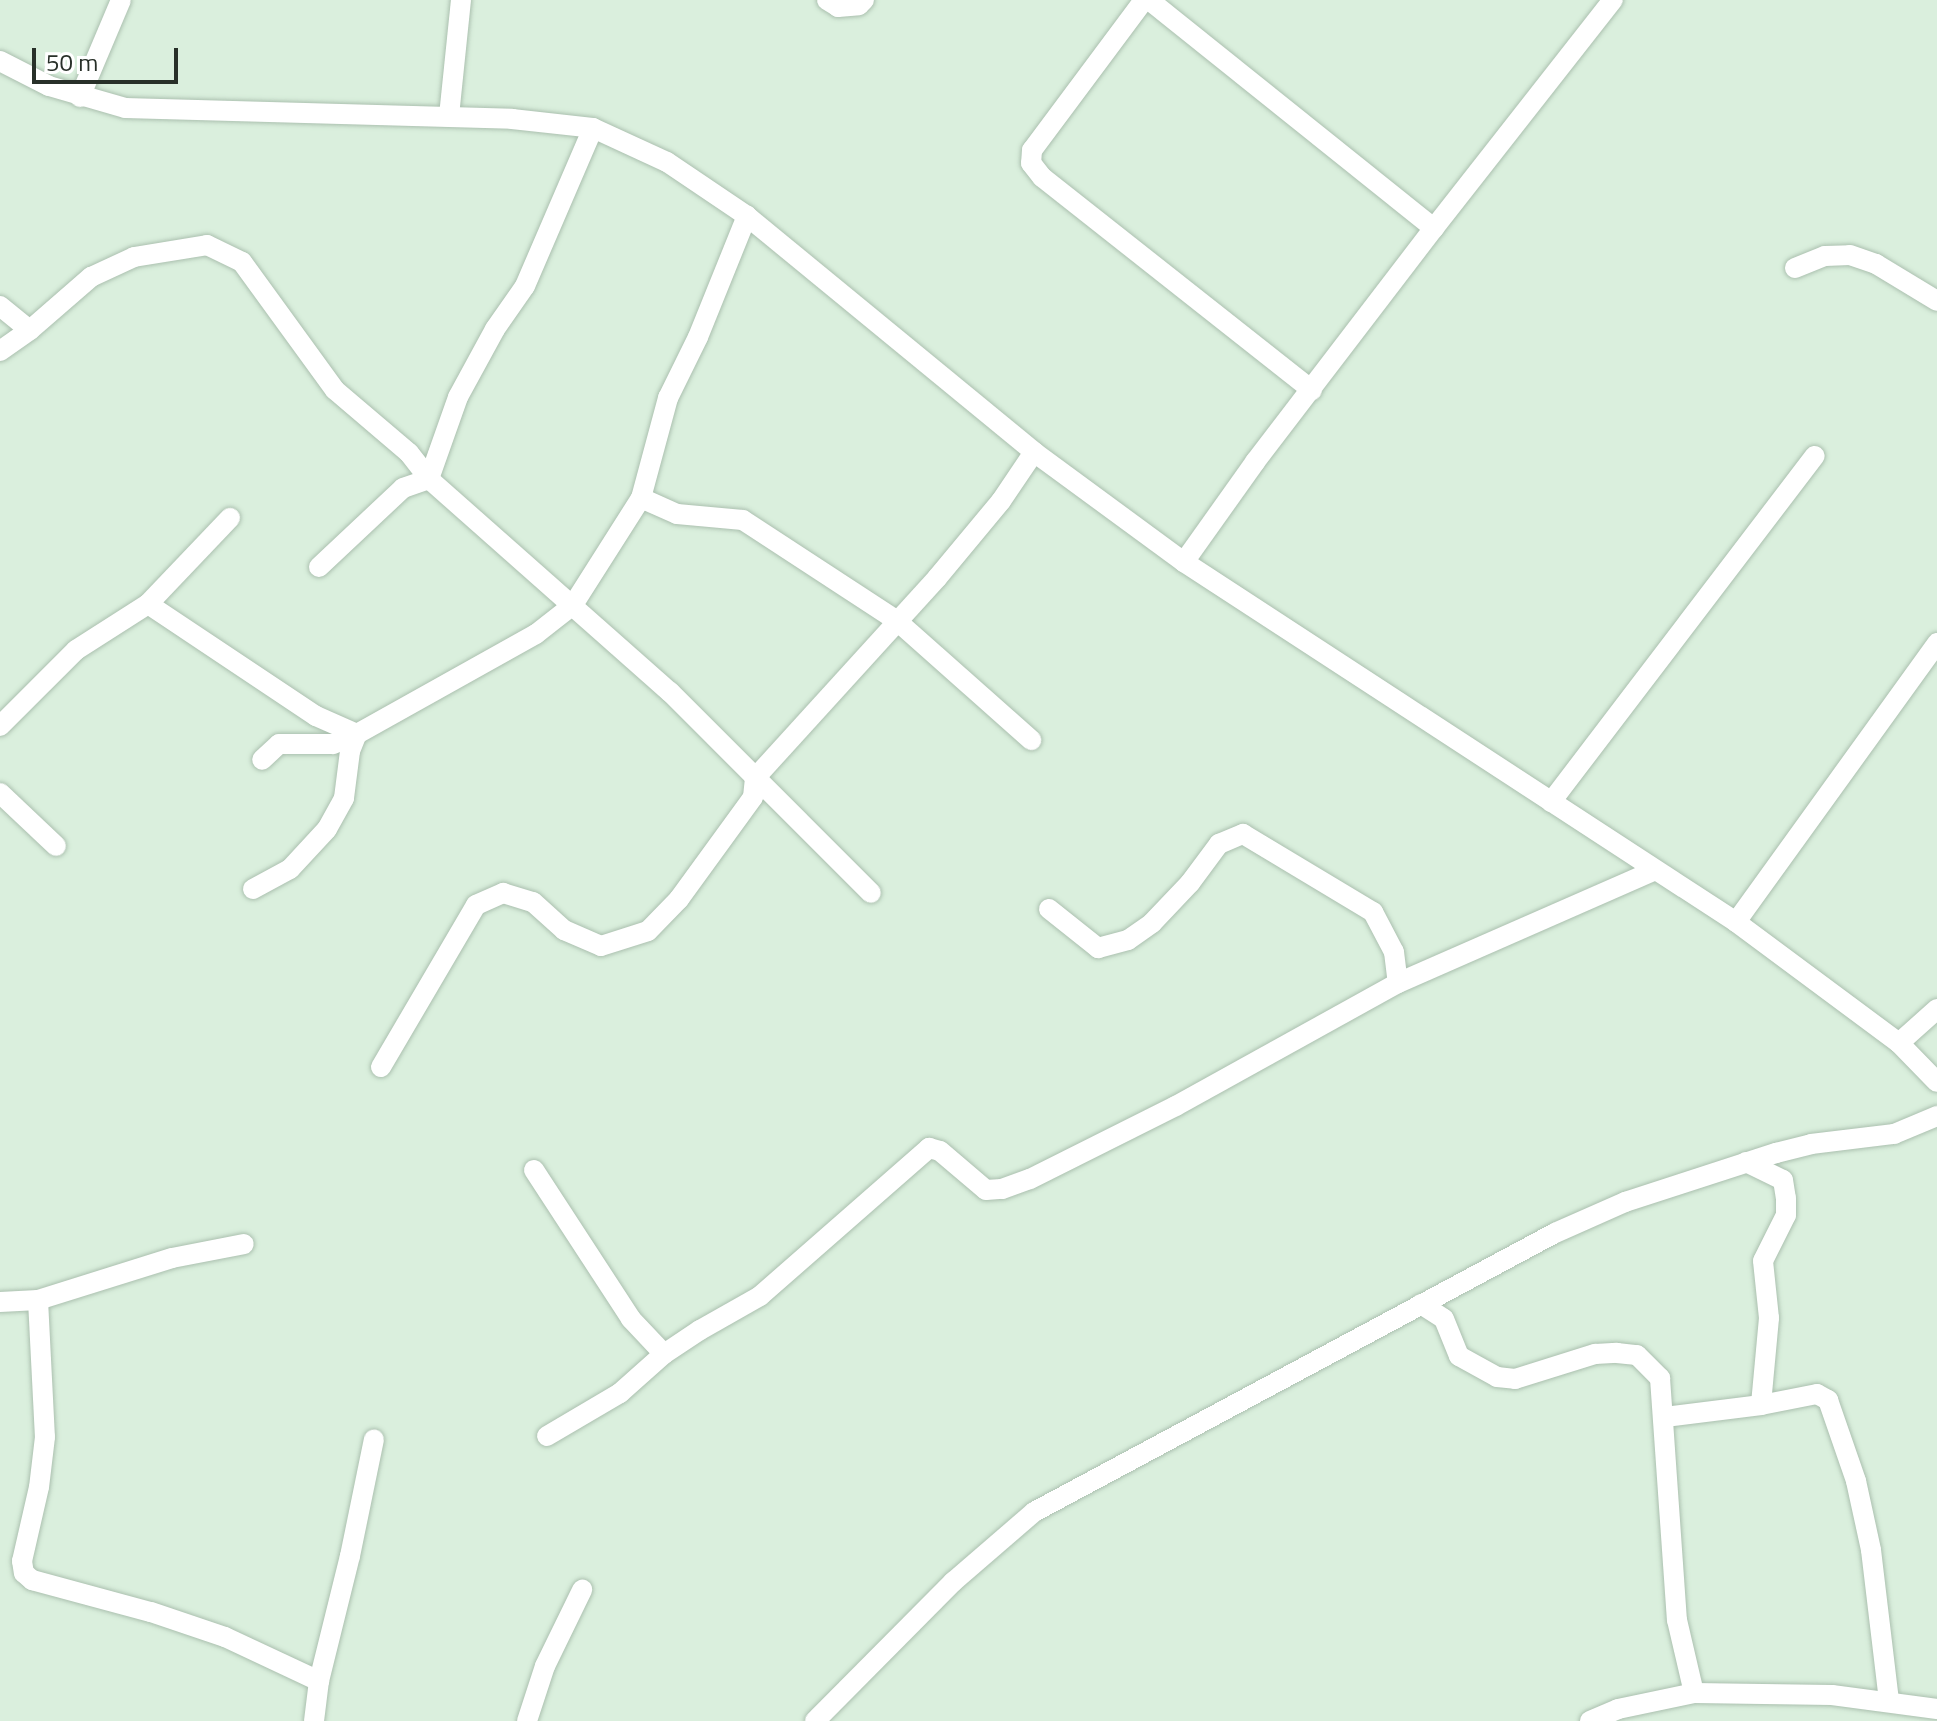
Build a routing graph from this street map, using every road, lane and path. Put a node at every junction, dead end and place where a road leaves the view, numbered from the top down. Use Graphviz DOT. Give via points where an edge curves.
graph roads {
  1 [pos="121,0"];
  2 [pos="461,0"];
  3 [pos="827,0"];
  4 [pos="864,0"];
  5 [pos="1147,0"];
  6 [pos="1613,0"];
  7 [pos="0,61"];
  8 [pos="80,97"];
  9 [pos="449,116"];
  10 [pos="593,128"];
  11 [pos="747,216"];
  12 [pos="1434,228"];
  13 [pos="1795,268"];
  14 [pos="1937,301"];
  15 [pos="0,306"];
  16 [pos="30,330"];
  17 [pos="0,351"];
  18 [pos="1312,390"];
  19 [pos="1034,452"];
  20 [pos="1815,456"];
  21 [pos="429,479"];
  22 [pos="641,498"];
  23 [pos="230,518"];
  24 [pos="1184,562"];
  25 [pos="319,567"];
  26 [pos="148,604"];
  27 [pos="573,605"];
  28 [pos="896,620"];
  29 [pos="1936,645"];
  30 [pos="0,726"];
  31 [pos="357,734"];
  32 [pos="1031,740"];
  33 [pos="262,760"];
  34 [pos="755,778"];
  35 [pos="0,793"];
  36 [pos="1551,802"];
  37 [pos="56,846"];
  38 [pos="1653,871"];
  39 [pos="253,889"];
  40 [pos="871,893"];
  41 [pos="1049,909"];
  42 [pos="1736,922"];
  43 [pos="1398,983"];
  44 [pos="1937,1009"];
  45 [pos="1899,1043"];
  46 [pos="381,1067"];
  47 [pos="1937,1082"];
  48 [pos="1937,1116"];
  49 [pos="1746,1162"];
  50 [pos="534,1170"];
  51 [pos="244,1244"];
  52 [pos="38,1300"];
  53 [pos="0,1302"];
  54 [pos="1421,1304"];
  55 [pos="664,1354"];
  56 [pos="1761,1405"];
  57 [pos="1665,1417"];
  58 [pos="547,1436"];
  59 [pos="374,1439"];
  60 [pos="582,1590"];
  61 [pos="319,1681"];
  62 [pos="1694,1693"];
  63 [pos="1889,1701"];
  64 [pos="1937,1709"];
  65 [pos="314,1721"];
  66 [pos="527,1721"];
  67 [pos="815,1721"];
  68 [pos="1590,1721"];
  1 -- 8 [label="street"];
  2 -- 9 [label="street"];
  3 -- 4 [label="street" via="838,7"];
  5 -- 12 [label="street"];
  5 -- 18 [label="street" via="1032,150 1031,163"];
  6 -- 12 [label="street"];
  7 -- 8 [label="street"];
  8 -- 9 [label="street" via="125,108"];
  9 -- 10 [label="street"];
  10 -- 11 [label="street" via="667,162"];
  10 -- 21 [label="street" via="525,286 458,397"];
  11 -- 19 [label="street"];
  11 -- 22 [label="street" via="668,398"];
  12 -- 18 [label="street"];
  13 -- 14 [label="street" via="1825,256 1850,255 1876,264"];
  15 -- 16 [label="street"];
  16 -- 17 [label="street"];
  16 -- 21 [label="street" via="105,270 162,250 207,245 242,262 335,390 409,453"];
  18 -- 24 [label="street"];
  19 -- 24 [label="street"];
  19 -- 28 [label="street" via="1001,501"];
  20 -- 36 [label="street"];
  21 -- 25 [label="street" via="403,488"];
  21 -- 27 [label="street"];
  22 -- 27 [label="street"];
  22 -- 28 [label="street" via="677,514 743,520"];
  23 -- 26 [label="street"];
  24 -- 36 [label="street"];
  26 -- 30 [label="street" via="64,660"];
  26 -- 31 [label="street" via="316,716"];
  27 -- 31 [label="street" via="536,634"];
  27 -- 34 [label="street"];
  28 -- 32 [label="street"];
  28 -- 34 [label="street" via="873,653"];
  29 -- 42 [label="street"];
  31 -- 33 [label="street" via="333,744 279,744"];
  31 -- 39 [label="street" via="344,798 327,829 290,869"];
  34 -- 40 [label="street"];
  34 -- 46 [label="street" via="753,797 679,899 648,931 601,946 564,930 533,902 503,893 476,905"];
  35 -- 37 [label="street"];
  36 -- 38 [label="street"];
  38 -- 42 [label="street"];
  38 -- 43 [label="street"];
  41 -- 43 [label="street" via="1098,948 1128,940 1190,883 1219,844 1243,834 1373,912 1394,952"];
  42 -- 45 [label="street"];
  43 -- 55 [label="street" via="1176,1106 1002,1189 986,1190 940,1151 929,1148 760,1296"];
  44 -- 45 [label="street"];
  45 -- 47 [label="street"];
  48 -- 49 [label="street" via="1894,1134 1811,1144"];
  49 -- 54 [label="street" via="1625,1202"];
  49 -- 56 [label="street" via="1783,1180 1786,1198 1786,1215 1763,1261 1769,1318"];
  50 -- 55 [label="street" via="631,1319"];
  51 -- 52 [label="street" via="172,1258"];
  52 -- 53 [label="street"];
  52 -- 61 [label="street" via="45,1437 24,1573 32,1580 225,1637"];
  54 -- 57 [label="street" via="1444,1319 1459,1356 1497,1377 1515,1379 1595,1354 1637,1355 1660,1378"];
  54 -- 67 [label="street" via="1034,1512 953,1582"];
  55 -- 58 [label="street" via="620,1393"];
  56 -- 57 [label="street"];
  56 -- 63 [label="street" via="1817,1394 1828,1400 1838,1421 1871,1550"];
  57 -- 62 [label="street" via="1677,1620"];
  59 -- 61 [label="street"];
  60 -- 66 [label="street" via="545,1666"];
  61 -- 65 [label="street"];
  62 -- 63 [label="street"];
  62 -- 68 [label="street" via="1618,1709"];
  63 -- 64 [label="street"];
}
